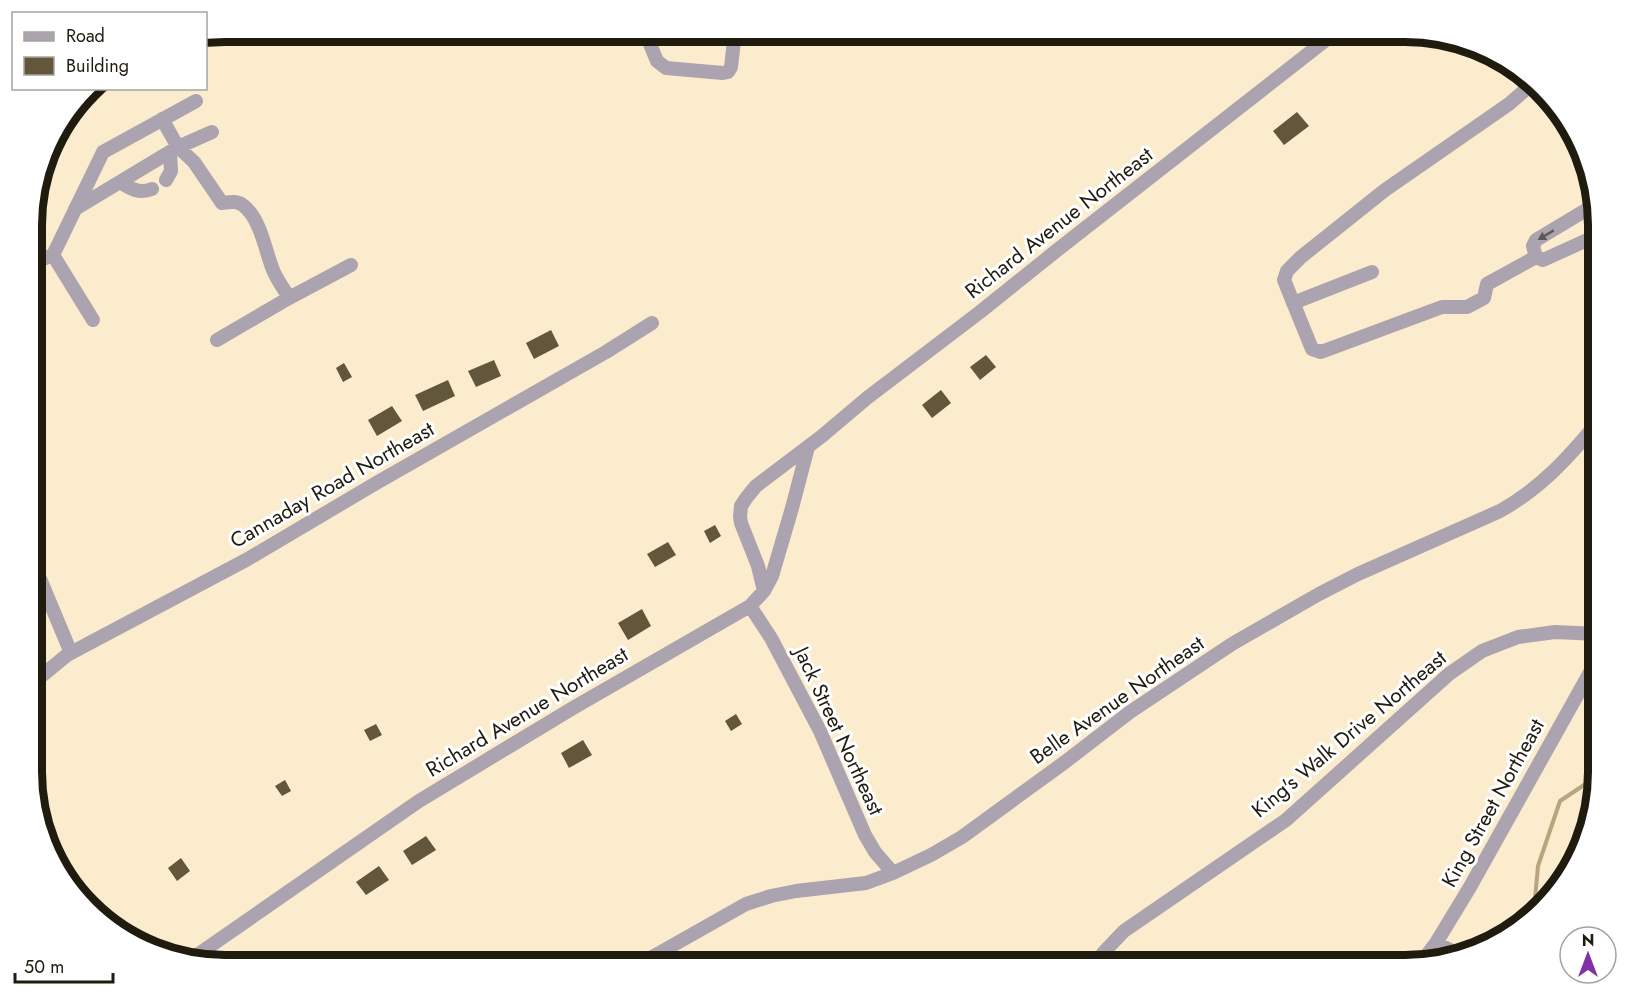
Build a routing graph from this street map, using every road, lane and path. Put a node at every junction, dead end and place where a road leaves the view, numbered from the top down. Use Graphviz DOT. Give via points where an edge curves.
graph roads {
  1 [pos="649,42"];
  2 [pos="734,42"];
  3 [pos="1323,42"];
  4 [pos="1527,88"];
  5 [pos="196,101"];
  6 [pos="162,119"];
  7 [pos="212,132"];
  8 [pos="174,150"];
  9 [pos="166,180"];
  10 [pos="120,182"];
  11 [pos="152,189"];
  12 [pos="75,209"];
  13 [pos="1587,209"];
  14 [pos="1588,240"];
  15 [pos="53,255"];
  16 [pos="1536,257"];
  17 [pos="42,259"];
  18 [pos="351,265"];
  19 [pos="1372,272"];
  20 [pos="289,298"];
  21 [pos="1293,303"];
  22 [pos="93,320"];
  23 [pos="652,323"];
  24 [pos="217,340"];
  25 [pos="1588,434"];
  26 [pos="808,447"];
  27 [pos="42,584"];
  28 [pos="764,591"];
  29 [pos="750,606"];
  30 [pos="1588,634"];
  31 [pos="71,653"];
  32 [pos="42,675"];
  33 [pos="1588,676"];
  34 [pos="892,873"];
  35 [pos="1436,944"];
  36 [pos="1448,949"];
  37 [pos="200,953"];
  38 [pos="1429,953"];
  39 [pos="656,955"];
  40 [pos="1102,955"];
  1 -- 2 [label="street" via="657,61 666,68 723,73 731,67"];
  3 -- 26 [label="street, Richard Avenue Northeast"];
  4 -- 21 [label="street" via="1385,190 1301,257 1287,270 1284,280"];
  5 -- 6 [label="street"];
  6 -- 8 [label="street"];
  6 -- 12 [label="street" via="103,152"];
  7 -- 8 [label="street"];
  8 -- 9 [label="street"];
  8 -- 10 [label="street"];
  8 -- 20 [label="street" via="194,162 222,203 235,201 245,207 259,228 274,273"];
  10 -- 11 [label="street" via="135,191"];
  10 -- 12 [label="street"];
  12 -- 15 [label="street"];
  13 -- 16 [label="street, one-way" via="1536,240"];
  14 -- 16 [label="street" via="1543,260"];
  15 -- 17 [label="street"];
  15 -- 22 [label="street"];
  16 -- 21 [label="street" via="1487,284 1484,298 1467,307 1442,307 1321,352 1312,349"];
  18 -- 20 [label="street"];
  19 -- 21 [label="street"];
  20 -- 24 [label="street"];
  23 -- 31 [label="street, Cannaday Road Northeast" via="246,560"];
  25 -- 34 [label="street, Belle Avenue Northeast" via="1538,487 1517,501 1358,574 1232,644 1147,700 962,837"];
  26 -- 28 [label="street, Richard Avenue Northeast" via="776,565"];
  26 -- 28 [label="street, Richard Avenue Northeast" via="756,486 741,506 741,523"];
  27 -- 31 [label="street"];
  28 -- 29 [label="street, Richard Avenue Northeast"];
  29 -- 34 [label="street, Jack Street Northeast" via="820,731 865,835"];
  29 -- 37 [label="street, Richard Avenue Northeast" via="427,796"];
  30 -- 40 [label="street, King's Walk Drive Northeast" via="1555,632 1518,637 1482,651 1449,674 1286,820 1124,931"];
  31 -- 32 [label="street, Cannaday Road Northeast"];
  33 -- 35 [label="street, King Street Northeast"];
  34 -- 39 [label="street, Belle Avenue Northeast" via="866,883 796,891 746,904"];
  35 -- 36 [label="street"];
  35 -- 38 [label="street, King Street Northeast"];
}
